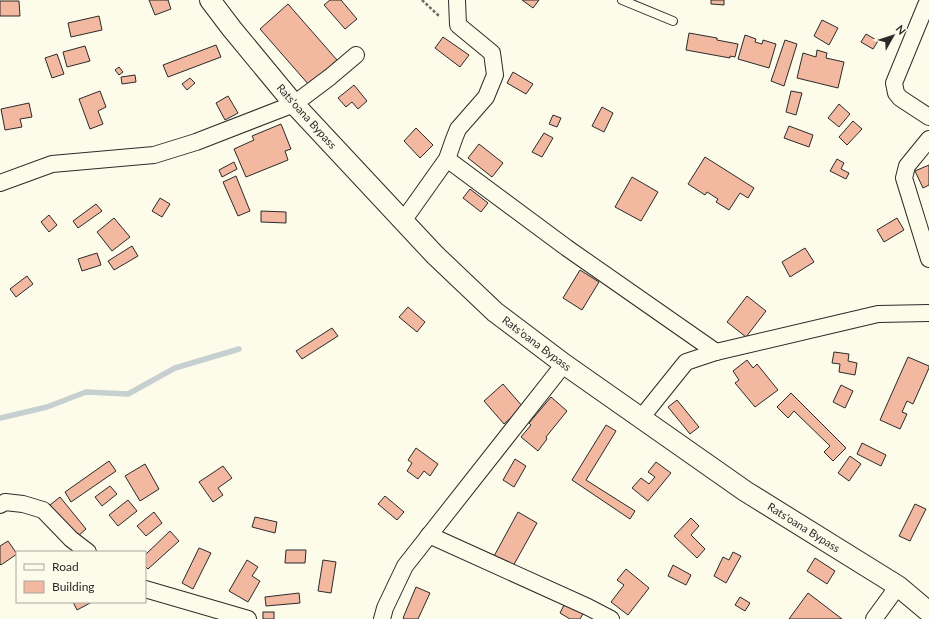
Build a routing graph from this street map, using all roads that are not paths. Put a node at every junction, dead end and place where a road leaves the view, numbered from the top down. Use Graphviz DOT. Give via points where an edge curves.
graph roads {
  1 [pos="210,0"];
  2 [pos="457,0"];
  3 [pos="622,0"];
  4 [pos="926,5"];
  5 [pos="673,21"];
  6 [pos="356,55"];
  7 [pos="294,104"];
  8 [pos="929,118"];
  9 [pos="929,139"];
  10 [pos="447,159"];
  11 [pos="0,183"];
  12 [pos="403,220"];
  13 [pos="929,260"];
  14 [pos="929,313"];
  15 [pos="716,352"];
  16 [pos="564,364"];
  17 [pos="641,418"];
  18 [pos="0,505"];
  19 [pos="429,535"];
  20 [pos="87,551"];
  21 [pos="898,586"];
  22 [pos="146,589"];
  23 [pos="929,612"];
  24 [pos="248,619"];
  25 [pos="382,619"];
  26 [pos="611,619"];
  27 [pos="874,619"];
  1 -- 7 [label="street, Rats'oana Bypass"];
  2 -- 10 [label="street" via="458,25 492,53 495,75 486,97 458,129"];
  3 -- 5 [label="lane"];
  4 -- 8 [label="street" via="894,83 900,98"];
  6 -- 7 [label="street"];
  7 -- 11 [label="street" via="196,142 154,155 52,164"];
  7 -- 12 [label="street, Rats'oana Bypass"];
  9 -- 13 [label="street" via="907,166 904,178"];
  10 -- 12 [label="street"];
  10 -- 15 [label="street" via="567,248"];
  12 -- 16 [label="street, Rats'oana Bypass" via="435,255 495,312"];
  14 -- 15 [label="street" via="878,314"];
  15 -- 17 [label="street" via="686,362"];
  16 -- 17 [label="street, Rats'oana Bypass"];
  16 -- 19 [label="street"];
  17 -- 21 [label="street, Rats'oana Bypass" via="745,491"];
  18 -- 20 [label="street" via="5,502 23,504 43,510"];
  19 -- 25 [label="street" via="405,566"];
  19 -- 26 [label="street"];
  21 -- 23 [label="street, Rats'oana Bypass"];
  21 -- 27 [label="street"];
  22 -- 24 [label="street"];
}
